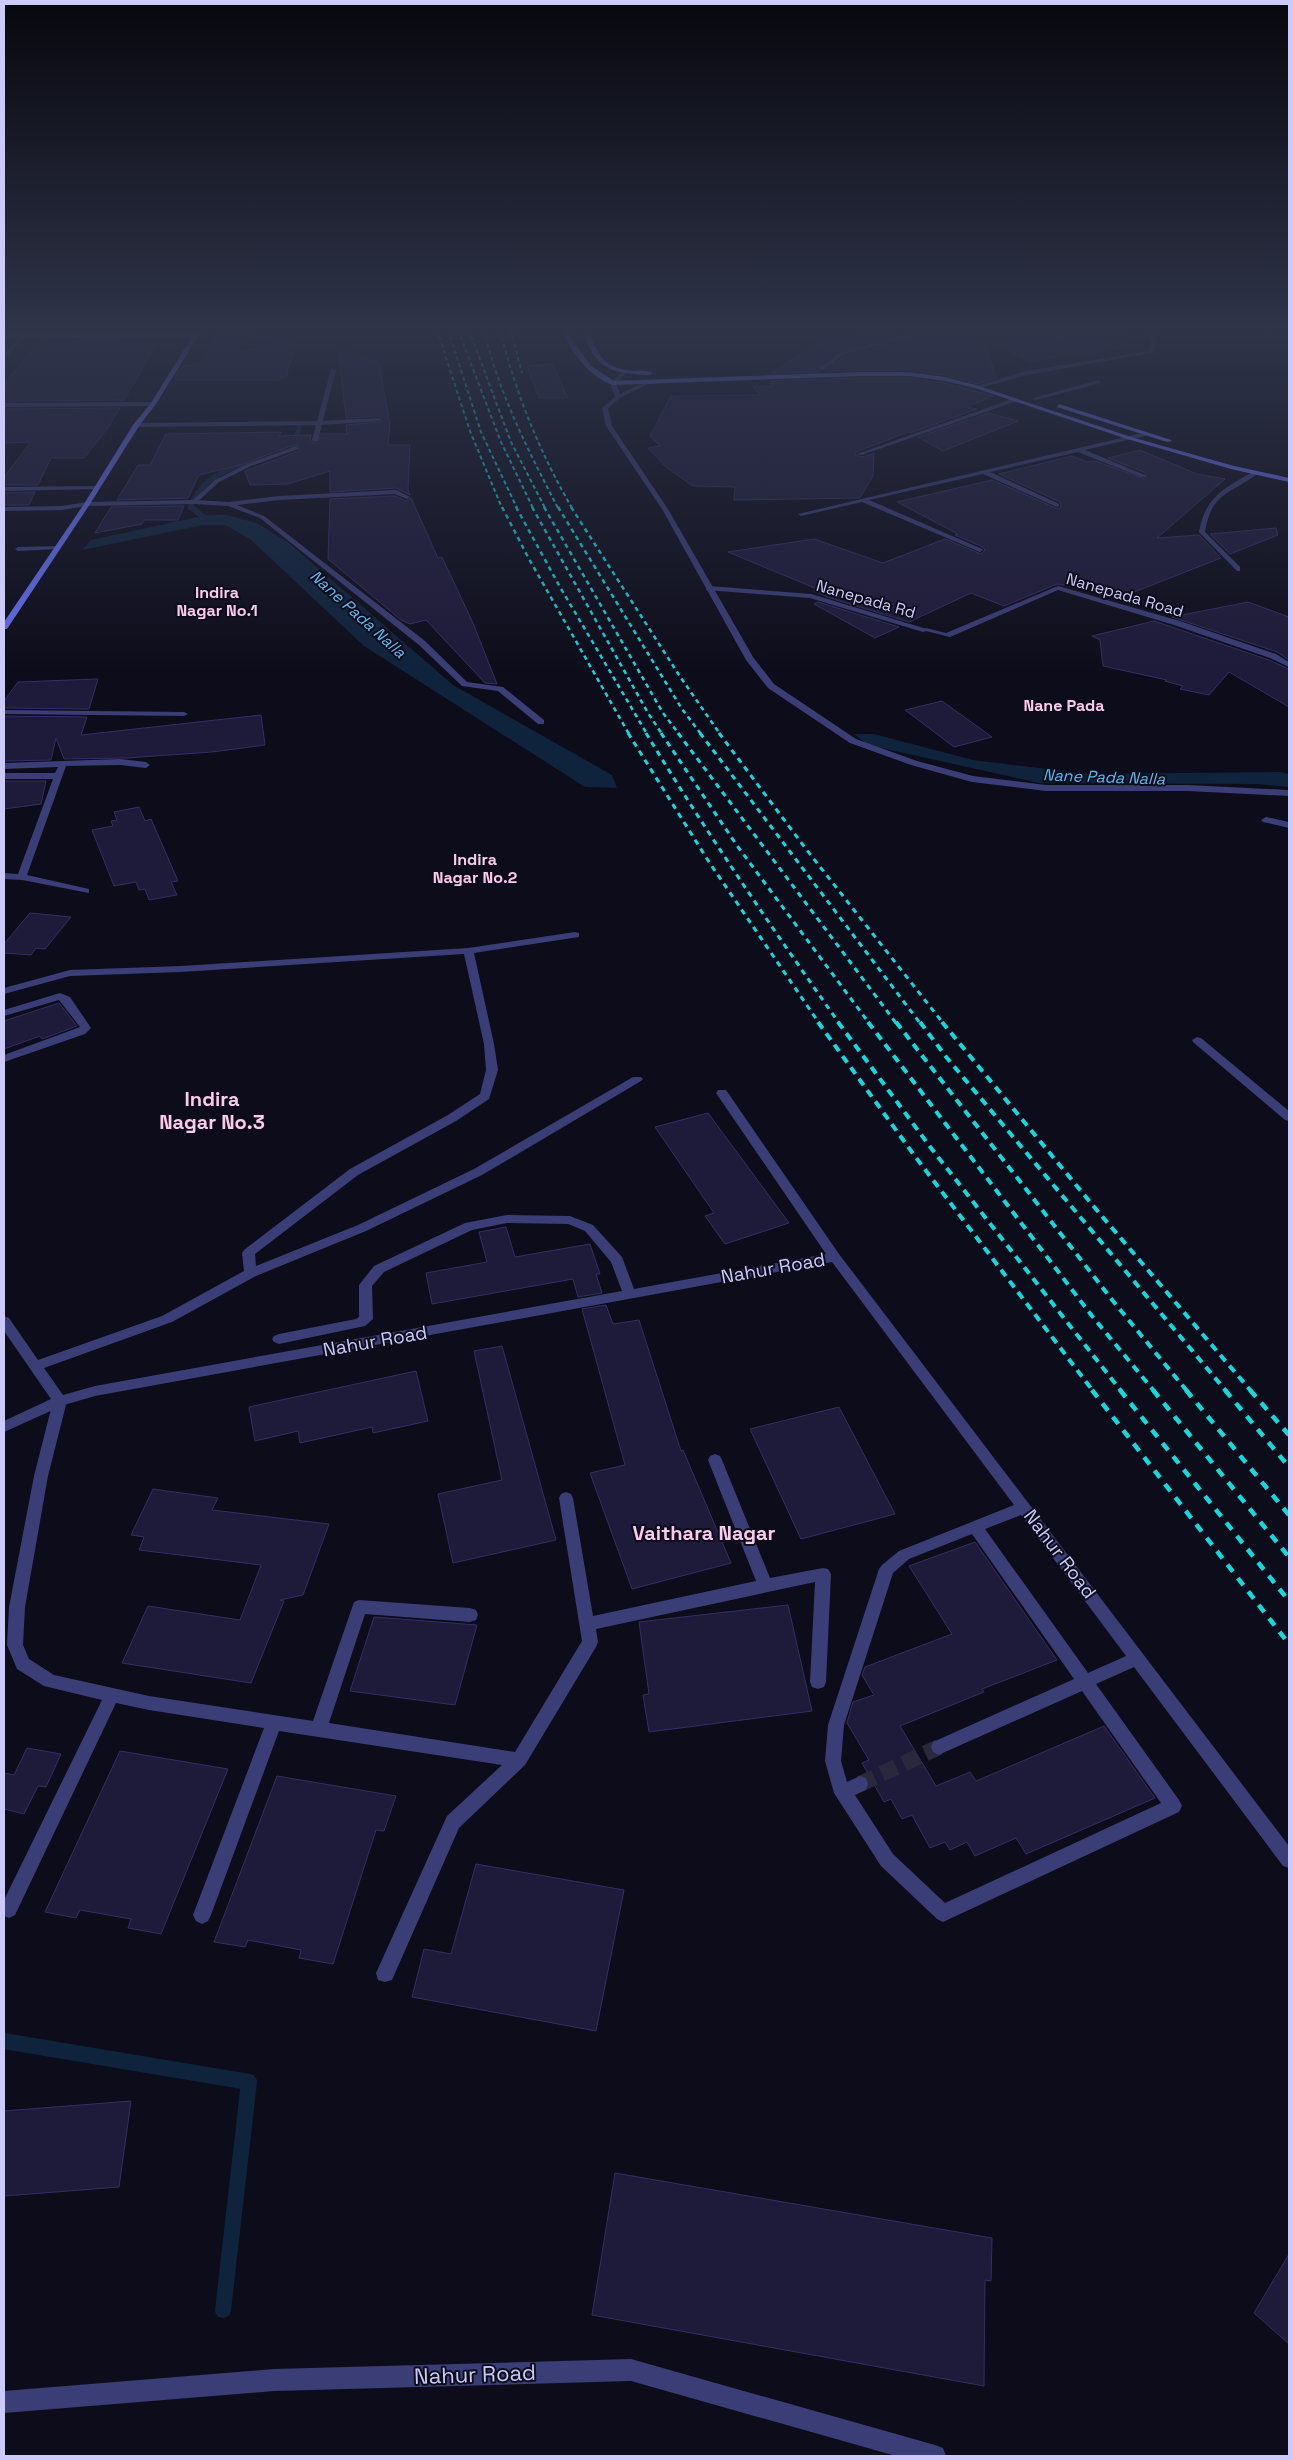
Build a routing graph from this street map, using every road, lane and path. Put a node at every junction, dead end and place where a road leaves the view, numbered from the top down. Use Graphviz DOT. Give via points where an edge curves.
graph roads {
  1 [pos="124,445"];
  2 [pos="622,445"];
  3 [pos="887,445"];
  4 [pos="1101,445"];
  5 [pos="1153,445"];
  6 [pos="1184,446"];
  7 [pos="296,448"];
  8 [pos="1079,450"];
  9 [pos="860,454"];
  10 [pos="1228,459"];
  11 [pos="1262,466"];
  12 [pos="984,472"];
  13 [pos="1289,472"];
  14 [pos="1255,473"];
  15 [pos="1143,476"];
  16 [pos="1289,480"];
  17 [pos="98,487"];
  18 [pos="4,488"];
  19 [pos="407,497"];
  20 [pos="862,500"];
  21 [pos="196,502"];
  22 [pos="87,504"];
  23 [pos="228,504"];
  24 [pos="1057,505"];
  25 [pos="4,509"];
  26 [pos="801,514"];
  27 [pos="58,547"];
  28 [pos="18,549"];
  29 [pos="980,550"];
  30 [pos="1237,569"];
  31 [pos="709,588"];
  32 [pos="4,627"];
  33 [pos="926,630"];
  34 [pos="1289,665"];
  35 [pos="4,712"];
  36 [pos="184,714"];
  37 [pos="541,722"];
  38 [pos="63,764"];
  39 [pos="146,765"];
  40 [pos="4,766"];
  41 [pos="4,776"];
  42 [pos="60,776"];
  43 [pos="1289,793"];
  44 [pos="1266,820"];
  45 [pos="1289,825"];
  46 [pos="4,876"];
  47 [pos="22,876"];
  48 [pos="86,891"];
  49 [pos="575,935"];
  50 [pos="468,951"];
  51 [pos="4,991"];
  52 [pos="4,1013"];
  53 [pos="1197,1040"];
  54 [pos="4,1059"];
  55 [pos="637,1079"];
  56 [pos="722,1093"];
  57 [pos="1289,1117"];
  58 [pos="835,1257"];
  59 [pos="251,1273"];
  60 [pos="630,1294"];
  61 [pos="4,1321"];
  62 [pos="318,1331"];
  63 [pos="279,1339"];
  64 [pos="322,1350"];
  65 [pos="35,1366"];
  66 [pos="60,1400"];
  67 [pos="4,1427"];
  68 [pos="715,1460"];
  69 [pos="566,1498"];
  70 [pos="1025,1507"];
  71 [pos="975,1527"];
  72 [pos="766,1585"];
  73 [pos="470,1615"];
  74 [pos="588,1624"];
  75 [pos="10,1628"];
  76 [pos="1138,1658"];
  77 [pos="1084,1680"];
  78 [pos="818,1682"];
  79 [pos="112,1695"];
  80 [pos="274,1722"];
  81 [pos="319,1729"];
  82 [pos="939,1746"];
  83 [pos="518,1760"];
  84 [pos="860,1784"];
  85 [pos="843,1792"];
  86 [pos="1289,1860"];
  87 [pos="9,1909"];
  88 [pos="202,1915"];
  89 [pos="385,1974"];
  90 [pos="4,2402"];
  91 [pos="935,2456"];
  1 -- 17 [label="street"];
  2 -- 31 [label="street" via="665,509"];
  3 -- 9 [label="street"];
  4 -- 8 [label="street"];
  5 -- 14 [label="street"];
  6 -- 10 [label="street"];
  7 -- 21 [label="street" via="217,481"];
  8 -- 12 [label="street"];
  8 -- 15 [label="street"];
  11 -- 13 [label="street"];
  12 -- 20 [label="street"];
  12 -- 24 [label="street"];
  14 -- 16 [label="street"];
  14 -- 30 [label="street" via="1226,489 1204,514 1202,532"];
  17 -- 18 [label="street"];
  17 -- 22 [label="street"];
  19 -- 23 [label="street" via="396,492"];
  20 -- 26 [label="street"];
  20 -- 29 [label="street"];
  21 -- 22 [label="street"];
  21 -- 23 [label="street"];
  22 -- 25 [label="street"];
  22 -- 27 [label="street"];
  23 -- 37 [label="street" via="262,517 422,643 465,684 500,689"];
  27 -- 28 [label="street"];
  27 -- 32 [label="street"];
  31 -- 33 [label="street, Nanepada Rd" via="811,596"];
  31 -- 43 [label="street" via="749,658 771,686 852,741 914,763 972,779 1046,788 1188,788"];
  33 -- 34 [label="street, Nanepada Road" via="947,636 1058,588 1177,623 1273,656"];
  35 -- 36 [label="street"];
  38 -- 39 [label="street" via="120,762"];
  38 -- 40 [label="street"];
  38 -- 42 [label="street"];
  41 -- 42 [label="street"];
  42 -- 47 [label="street"];
  44 -- 45 [label="street"];
  46 -- 47 [label="street"];
  47 -- 48 [label="street"];
  49 -- 50 [label="street"];
  50 -- 51 [label="street" via="70,973"];
  50 -- 59 [label="street" via="489,1044 492,1070 485,1096 347,1178 248,1253"];
  52 -- 54 [label="street" via="60,996 66,999 86,1028"];
  53 -- 57 [label="street"];
  55 -- 59 [label="street" via="478,1172 362,1228"];
  56 -- 58 [label="street"];
  58 -- 60 [label="street, Nahur Road"];
  58 -- 70 [label="street, Nahur Road"];
  59 -- 65 [label="street" via="168,1320"];
  60 -- 62 [label="street" via="617,1260 589,1228 570,1220 507,1220 469,1226 379,1269 365,1285 366,1320"];
  60 -- 64 [label="street, Nahur Road"];
  61 -- 65 [label="street"];
  62 -- 63 [label="street"];
  62 -- 64 [label="street"];
  64 -- 66 [label="street, Nahur Road"];
  65 -- 66 [label="street"];
  66 -- 67 [label="street, Nahur Road"];
  66 -- 75 [label="street"];
  68 -- 72 [label="street"];
  69 -- 74 [label="street"];
  70 -- 71 [label="street"];
  70 -- 76 [label="street, Nahur Road"];
  71 -- 77 [label="street"];
  71 -- 85 [label="street" via="904,1555 887,1569 836,1724 833,1761"];
  72 -- 74 [label="street"];
  72 -- 78 [label="street" via="823,1574"];
  73 -- 81 [label="street" via="360,1607"];
  74 -- 83 [label="street" via="590,1642"];
  75 -- 79 [label="street" via="23,1664 50,1681"];
  76 -- 77 [label="street"];
  76 -- 86 [label="street, Nahur Road"];
  77 -- 82 [label="street"];
  77 -- 85 [label="street" via="1173,1806 943,1913 887,1860"];
  79 -- 80 [label="street" via="149,1704"];
  79 -- 87 [label="street"];
  80 -- 81 [label="street"];
  80 -- 88 [label="street"];
  81 -- 83 [label="street"];
  83 -- 89 [label="street" via="454,1822"];
  84 -- 85 [label="street"];
  90 -- 91 [label="street, Nahur Road" via="274,2380 632,2370"];
}
